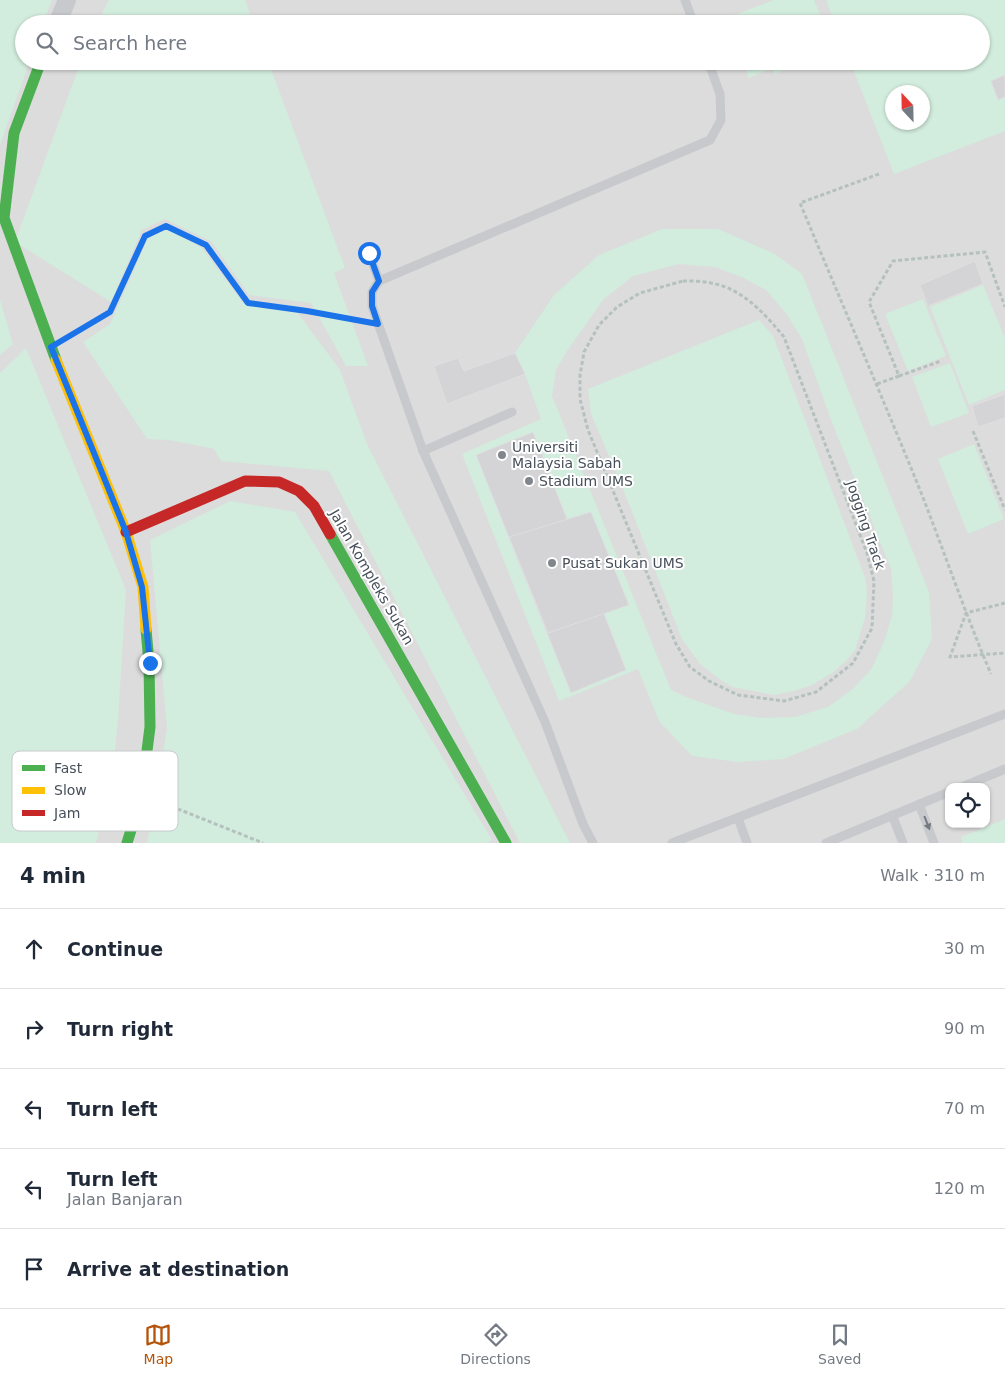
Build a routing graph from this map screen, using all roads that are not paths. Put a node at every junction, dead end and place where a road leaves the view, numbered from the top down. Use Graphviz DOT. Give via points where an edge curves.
graph roads {
  1 [pos="67,0"];
  2 [pos="685,0"];
  3 [pos="61,15"];
  4 [pos="691,15"];
  5 [pos="37,70"];
  6 [pos="711,70"];
  7 [pos="369,253"];
  8 [pos="379,281"];
  9 [pos="512,412"];
  10 [pos="423,451"];
  11 [pos="126,532"];
  12 [pos="1005,714"];
  13 [pos="147,751"];
  14 [pos="1005,769"];
  15 [pos="972,783"];
  16 [pos="945,794"];
  17 [pos="919,804"];
  18 [pos="892,816"];
  19 [pos="738,818"];
  20 [pos="131,831"];
  21 [pos="127,843"];
  22 [pos="505,843"];
  23 [pos="593,843"];
  24 [pos="672,843"];
  25 [pos="747,843"];
  26 [pos="826,843"];
  27 [pos="903,843"];
  28 [pos="934,843"];
  1 -- 3 [label="street"];
  2 -- 4 [label="lane"];
  5 -- 11 [label="street" via="14,133 4,218 51,347"];
  6 -- 8 [label="lane" via="720,94 721,120 710,140"];
  7 -- 8 [label="lane"];
  8 -- 10 [label="lane" via="372,292 372,306"];
  9 -- 10 [label="lane"];
  10 -- 23 [label="lane" via="545,722"];
  11 -- 13 [label="street" via="142,587 150,663"];
  11 -- 22 [label="street, Jalan Kompleks Sukan" via="245,482 279,482 299,491 314,506"];
  12 -- 19 [label="lane"];
  14 -- 15 [label="lane"];
  16 -- 17 [label="lane"];
  17 -- 18 [label="lane"];
  17 -- 28 [label="lane, one-way"];
  18 -- 26 [label="lane"];
  18 -- 27 [label="lane"];
  19 -- 24 [label="lane"];
  19 -- 25 [label="lane"];
  20 -- 21 [label="street"];
}
